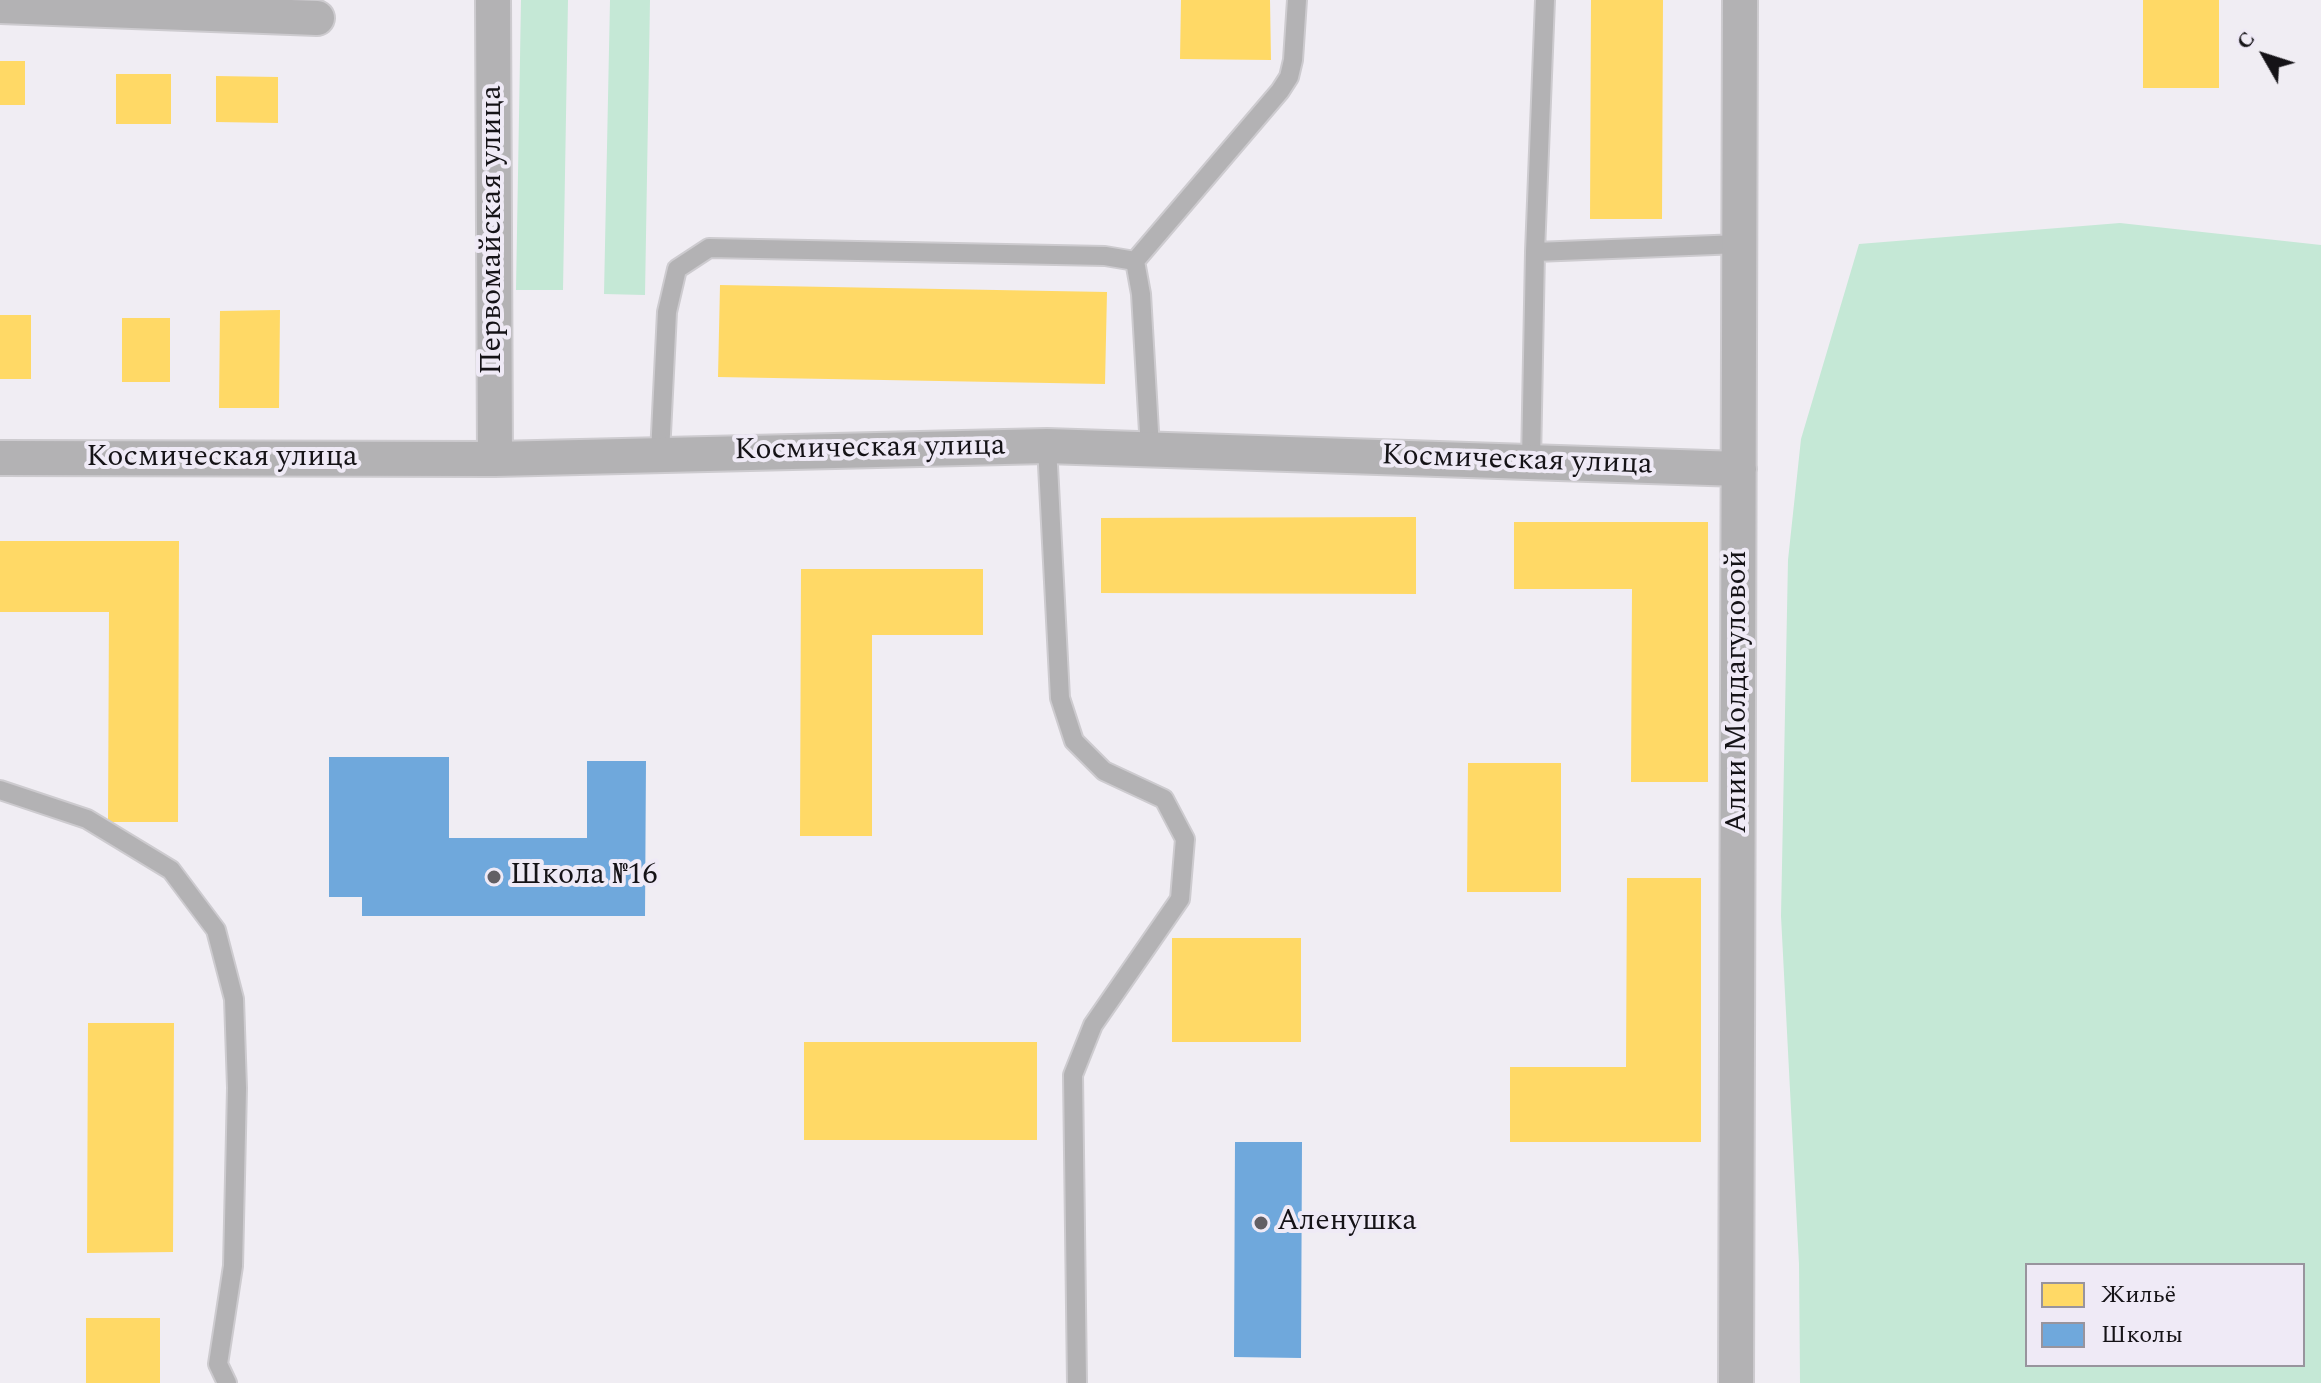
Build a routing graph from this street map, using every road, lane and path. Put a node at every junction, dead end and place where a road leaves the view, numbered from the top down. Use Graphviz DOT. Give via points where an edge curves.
graph roads {
  1 [pos="493,0"];
  2 [pos="1297,0"];
  3 [pos="1545,0"];
  4 [pos="1740,0"];
  5 [pos="0,6"];
  6 [pos="318,9"];
  7 [pos="1740,244"];
  8 [pos="1535,252"];
  9 [pos="1135,261"];
  10 [pos="1047,446"];
  11 [pos="1150,449"];
  12 [pos="660,454"];
  13 [pos="0,458"];
  14 [pos="495,459"];
  15 [pos="1531,462"];
  16 [pos="1739,469"];
  17 [pos="0,790"];
  18 [pos="227,1383"];
  19 [pos="1077,1383"];
  20 [pos="1736,1383"];
  1 -- 14 [label="street, Первомайская улица"];
  2 -- 9 [label="lane" via="1289,77"];
  3 -- 8 [label="lane"];
  4 -- 7 [label="street, Алии Молдагуловой"];
  5 -- 6 [label="street"];
  7 -- 8 [label="lane"];
  7 -- 16 [label="street, Алии Молдагуловой"];
  8 -- 15 [label="lane"];
  9 -- 11 [label="lane"];
  9 -- 12 [label="lane" via="1105,256 709,248 677,269 667,312"];
  10 -- 11 [label="street, Космическая улица"];
  10 -- 12 [label="street, Космическая улица"];
  10 -- 19 [label="lane" via="1060,698 1069,727 1074,741 1104,771 1164,799 1185,839 1180,899 1093,1025 1073,1075"];
  11 -- 15 [label="street, Космическая улица"];
  12 -- 14 [label="street, Космическая улица"];
  13 -- 14 [label="street, Космическая улица"];
  15 -- 16 [label="street, Космическая улица"];
  16 -- 20 [label="street, Алии Молдагуловой"];
  17 -- 18 [label="lane" via="87,819 171,870 216,930 234,999 237,1088 233,1266 218,1364"];
}
